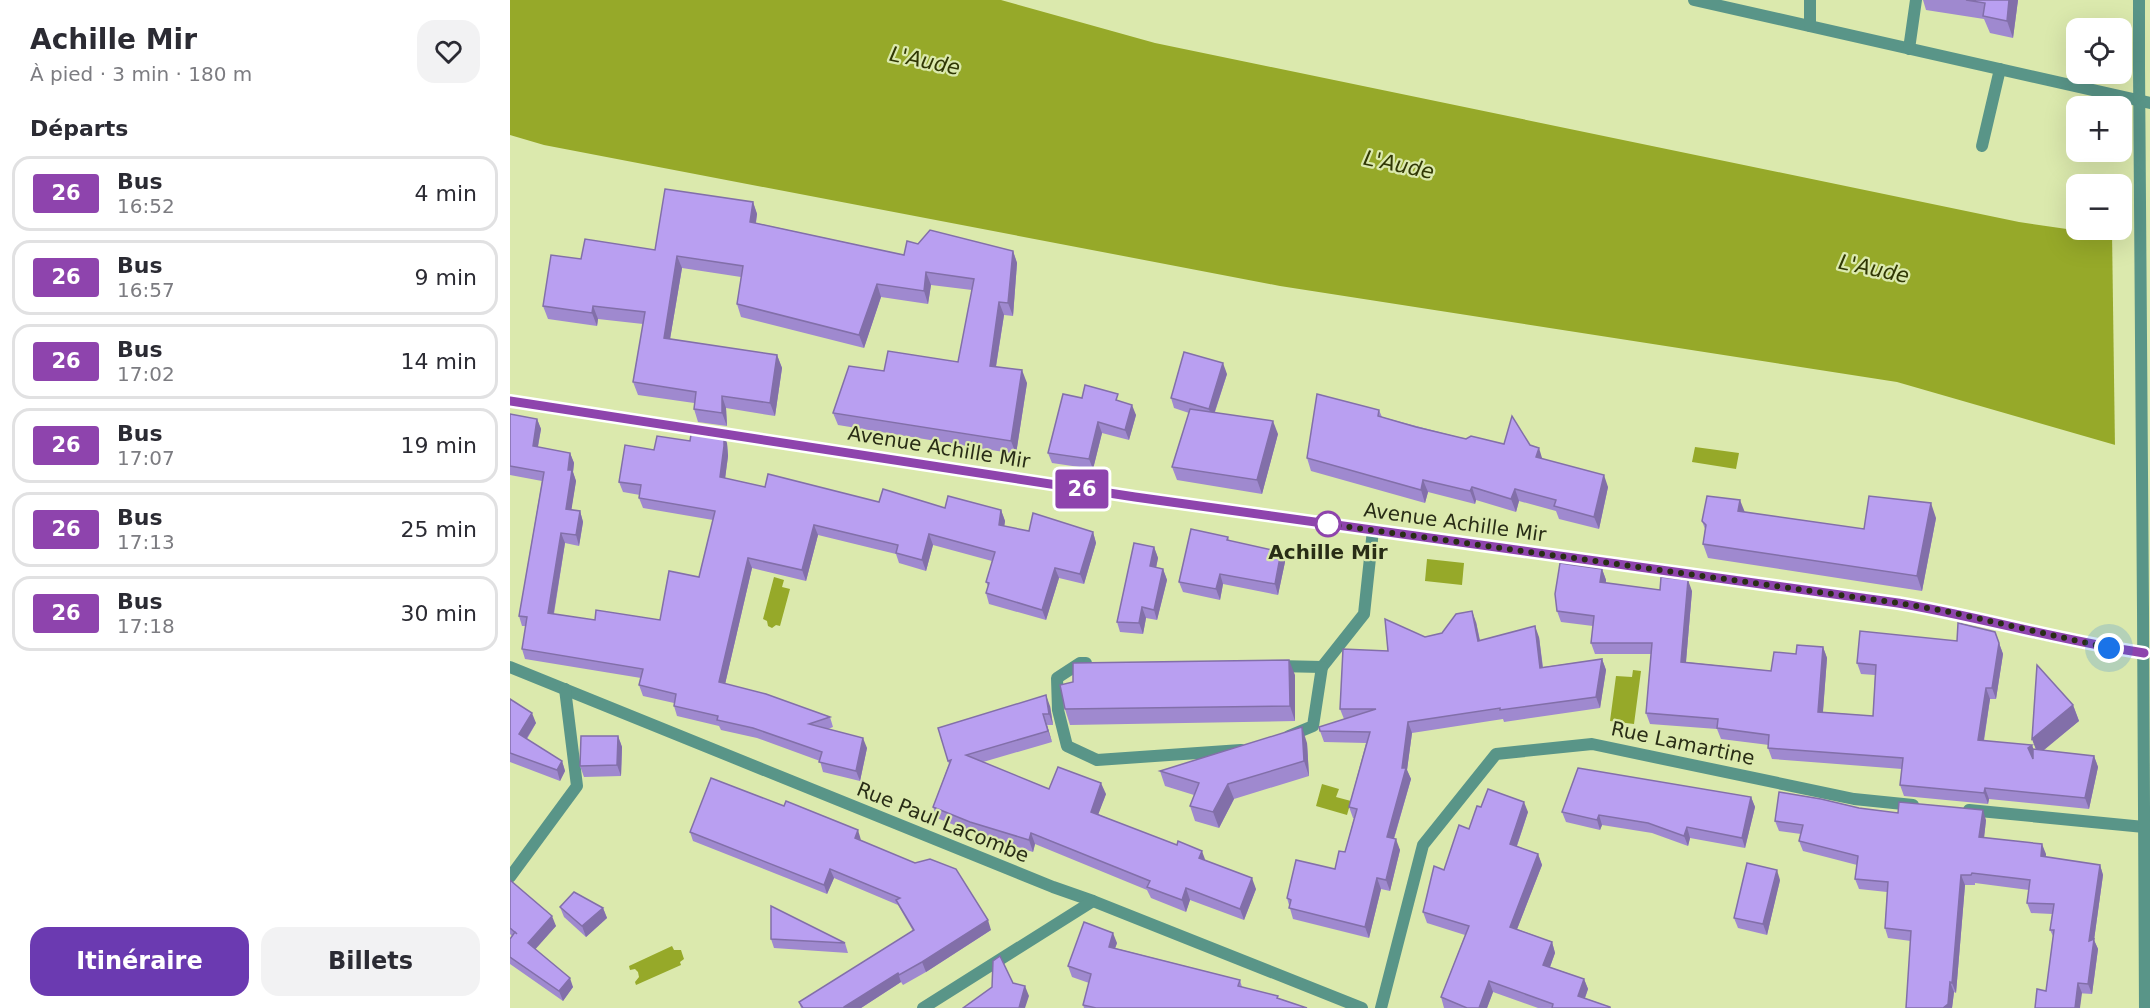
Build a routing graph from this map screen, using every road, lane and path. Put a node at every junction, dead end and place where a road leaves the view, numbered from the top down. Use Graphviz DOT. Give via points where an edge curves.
graph roads {
  1 [pos="1694,0"];
  2 [pos="1810,0"];
  3 [pos="1916,0"];
  4 [pos="2139,0"];
  5 [pos="1810,26"];
  6 [pos="1909,49"];
  7 [pos="2000,69"];
  8 [pos="2150,103"];
  9 [pos="1982,146"];
  10 [pos="510,401"];
  11 [pos="1373,530"];
  12 [pos="2144,653"];
  13 [pos="1103,664"];
  14 [pos="1264,666"];
  15 [pos="510,667"];
  16 [pos="1322,667"];
  17 [pos="565,689"];
  18 [pos="1282,740"];
  19 [pos="1249,749"];
  20 [pos="2147,761"];
  21 [pos="1924,806"];
  22 [pos="1959,809"];
  23 [pos="2144,827"];
  24 [pos="510,877"];
  25 [pos="1093,901"];
  26 [pos="922,1008"];
  27 [pos="1362,1008"];
  28 [pos="1381,1008"];
  29 [pos="2145,1008"];
  1 -- 5 [label="street"];
  2 -- 5 [label="street"];
  3 -- 6 [label="street"];
  4 -- 12 [label="street, bridge"];
  5 -- 6 [label="street"];
  6 -- 7 [label="street"];
  7 -- 8 [label="street"];
  7 -- 9 [label="street"];
  10 -- 11 [label="street, Avenue Achille Mir"];
  11 -- 12 [label="street, Avenue Achille Mir" via="1898,603"];
  11 -- 16 [label="street" via="1364,614"];
  12 -- 20 [label="street"];
  13 -- 19 [label="street" via="1080,663 1057,678 1058,710 1067,746 1097,760"];
  14 -- 16 [label="street"];
  15 -- 17 [label="street, Rue Paul Lacombe"];
  16 -- 18 [label="street" via="1313,726"];
  17 -- 24 [label="street" via="577,786"];
  17 -- 25 [label="street, Rue Paul Lacombe"];
  20 -- 23 [label="street"];
  21 -- 28 [label="street, Rue Lamartine" via="1854,799 1592,744 1496,754 1423,845"];
  22 -- 23 [label="street"];
  23 -- 29 [label="street"];
  25 -- 26 [label="street"];
  25 -- 27 [label="street, Rue Paul Lacombe"];
}
